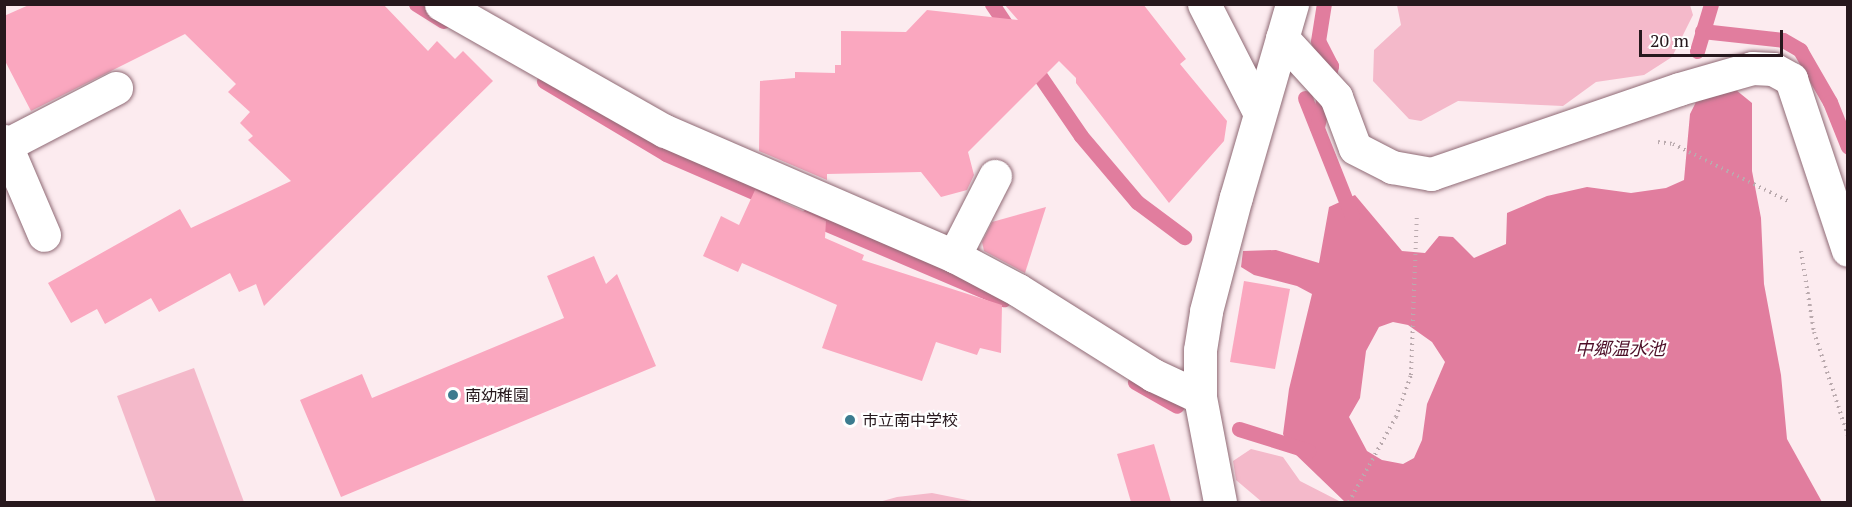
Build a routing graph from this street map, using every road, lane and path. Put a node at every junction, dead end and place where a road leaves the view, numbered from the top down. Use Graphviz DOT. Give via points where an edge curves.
graph roads {
  1 [pos="441,4"];
  2 [pos="1204,4"];
  3 [pos="1292,4"];
  4 [pos="1282,39"];
  5 [pos="116,88"];
  6 [pos="1259,112"];
  7 [pos="5,143"];
  8 [pos="1673,144"];
  9 [pos="995,176"];
  10 [pos="1796,206"];
  11 [pos="44,235"];
  12 [pos="1414,242"];
  13 [pos="1801,249"];
  14 [pos="1848,250"];
  15 [pos="954,256"];
  16 [pos="1200,397"];
  17 [pos="1848,436"];
  18 [pos="1220,502"];
  19 [pos="1349,502"];
  1 -- 15 [label="street" via="665,131"];
  2 -- 6 [label="street"];
  3 -- 4 [label="street"];
  4 -- 6 [label="street"];
  4 -- 14 [label="street" via="1336,97 1355,148 1392,167 1431,174 1679,88 1752,68 1773,69 1791,79"];
  5 -- 7 [label="street"];
  6 -- 16 [label="street" via="1206,311 1200,350"];
  7 -- 11 [label="street"];
  8 -- 10 [label="path"];
  9 -- 15 [label="street"];
  12 -- 19 [label="path" via="1414,356 1396,417"];
  13 -- 17 [label="path" via="1814,332"];
  15 -- 16 [label="street" via="1028,296 1153,375"];
  16 -- 18 [label="street"];
}
